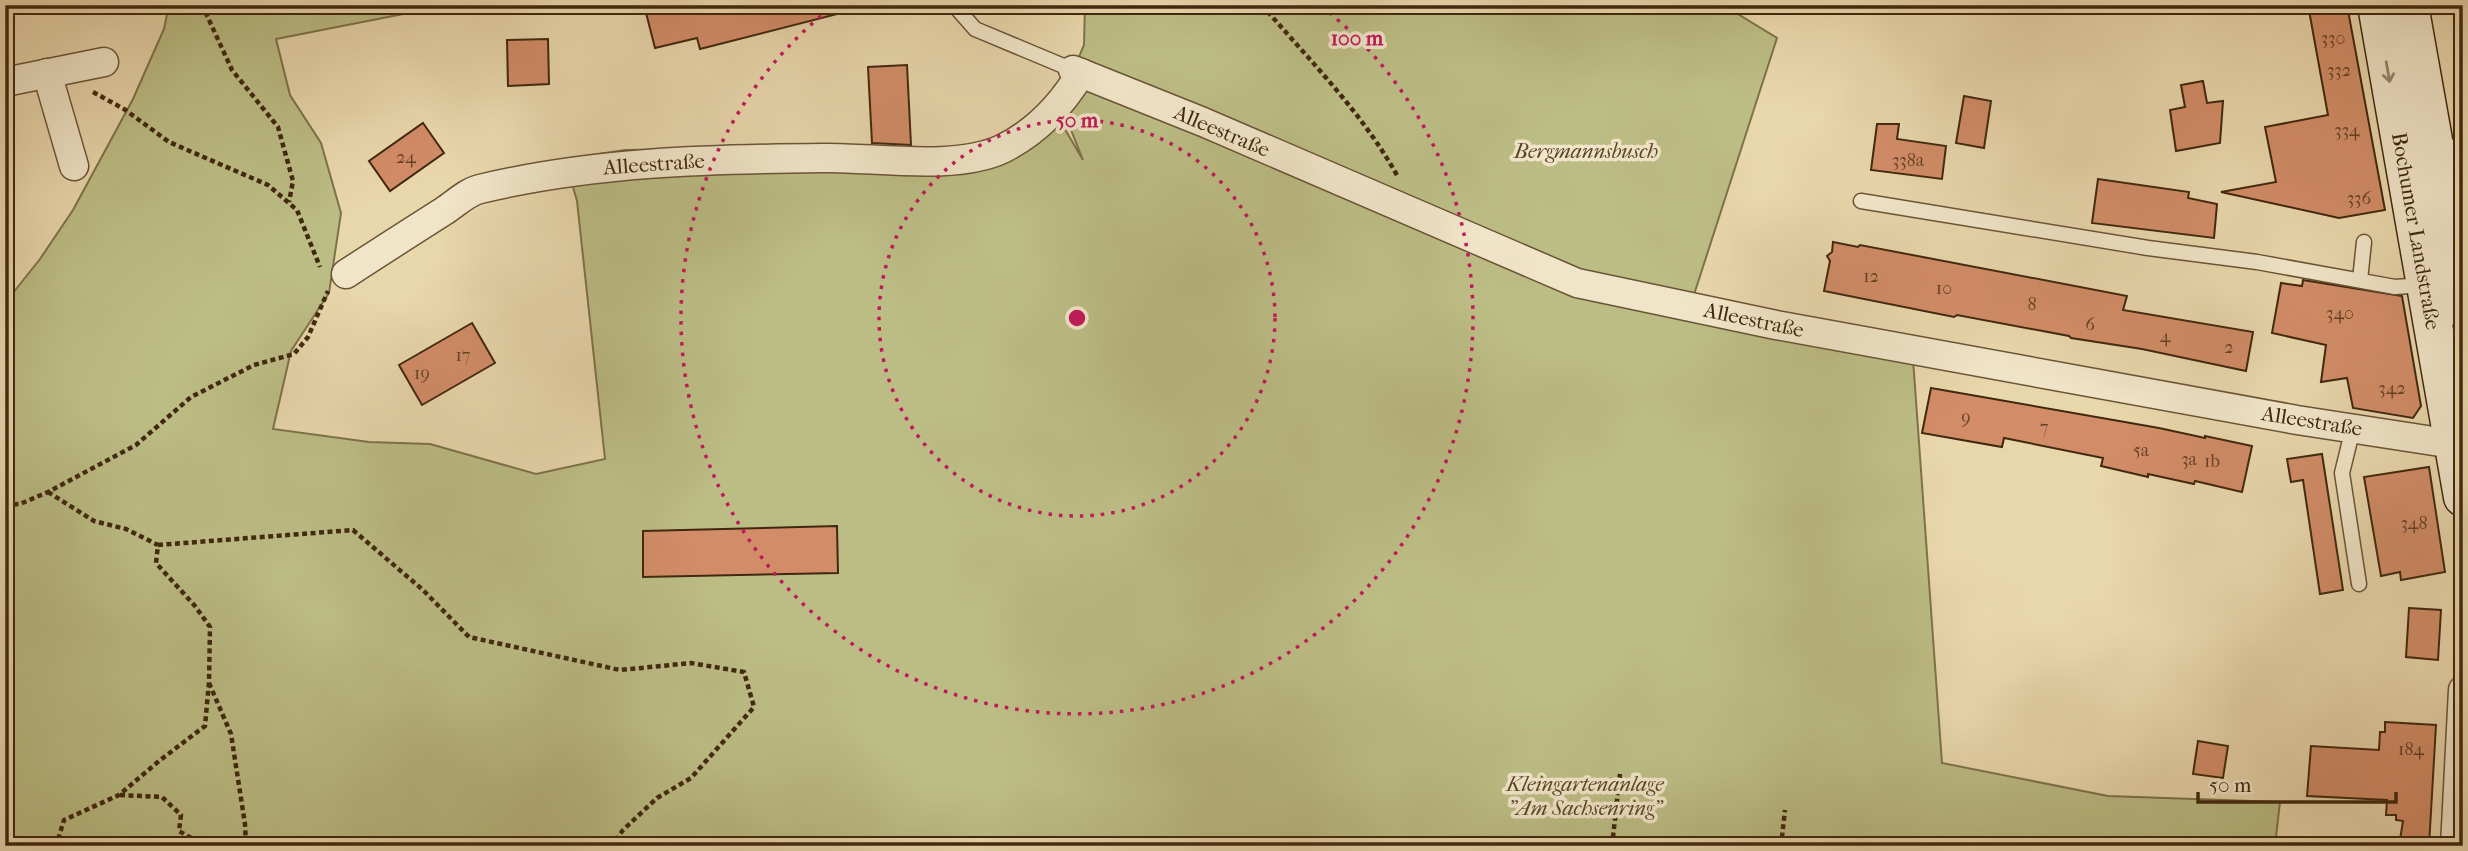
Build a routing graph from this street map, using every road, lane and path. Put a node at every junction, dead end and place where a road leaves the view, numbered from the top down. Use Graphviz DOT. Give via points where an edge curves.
graph roads {
  1 [pos="207,5"];
  2 [pos="954,5"];
  3 [pos="1262,5"];
  4 [pos="2376,5"];
  5 [pos="2409,5"];
  6 [pos="104,62"];
  7 [pos="55,72"];
  8 [pos="1077,72"];
  9 [pos="5,82"];
  10 [pos="2450,155"];
  11 [pos="74,166"];
  12 [pos="1861,201"];
  13 [pos="289,202"];
  14 [pos="1405,210"];
  15 [pos="2364,242"];
  16 [pos="340,276"];
  17 [pos="2360,280"];
  18 [pos="2425,285"];
  19 [pos="2463,309"];
  20 [pos="2353,428"];
  21 [pos="2456,428"];
  22 [pos="48,492"];
  23 [pos="2463,497"];
  24 [pos="5,505"];
  25 [pos="158,545"];
  26 [pos="2360,584"];
  27 [pos="209,682"];
  28 [pos="2463,690"];
  29 [pos="1620,774"];
  30 [pos="119,794"];
  31 [pos="1785,810"];
  32 [pos="56,846"];
  33 [pos="205,846"];
  34 [pos="246,846"];
  35 [pos="612,846"];
  36 [pos="1612,846"];
  37 [pos="1781,846"];
  38 [pos="2455,846"];
  1 -- 13 [label="path" via="204,9 232,70 278,127 293,181"];
  2 -- 8 [label="lane" via="975,29"];
  3 -- 14 [label="path" via="1368,129 1400,181"];
  4 -- 18 [label="main road, Bochumer Landstraße, one-way"];
  5 -- 10 [label="main road, Bochumer Landstraße"];
  6 -- 7 [label="street"];
  7 -- 9 [label="street"];
  7 -- 11 [label="street"];
  7 -- 13 [label="path" via="124,109 169,142 268,185"];
  8 -- 14 [label="street, Alleestraße"];
  8 -- 16 [label="street, Alleestraße" via="1065,100 1042,123 1001,149 975,157 923,162 688,160 595,169 476,190"];
  10 -- 19 [label="main road, Bochumer Landstraße"];
  12 -- 17 [label="lane"];
  13 -- 16 [label="path" via="304,225 318,265 325,274"];
  14 -- 20 [label="street, Alleestraße" via="1577,283 1776,325"];
  15 -- 17 [label="lane"];
  16 -- 22 [label="path" via="294,354 254,365 191,397 136,445"];
  17 -- 18 [label="lane"];
  18 -- 21 [label="main road, Bochumer Landstraße"];
  20 -- 21 [label="street, Alleestraße"];
  20 -- 26 [label="lane" via="2342,473"];
  21 -- 23 [label="main road, Bochumer Landstraße"];
  22 -- 24 [label="path"];
  22 -- 25 [label="path" via="94,521 126,529"];
  25 -- 27 [label="path" via="156,563 210,627"];
  25 -- 35 [label="path" via="353,530 469,637 620,670 691,663 744,673 754,707 691,778 657,798"];
  27 -- 30 [label="path" via="205,726"];
  27 -- 34 [label="path" via="231,734"];
  28 -- 38 [label="street"];
  29 -- 36 [label="path"];
  30 -- 32 [label="path" via="64,820"];
  30 -- 33 [label="path" via="162,797 181,815 179,831"];
  31 -- 37 [label="path"];
}
